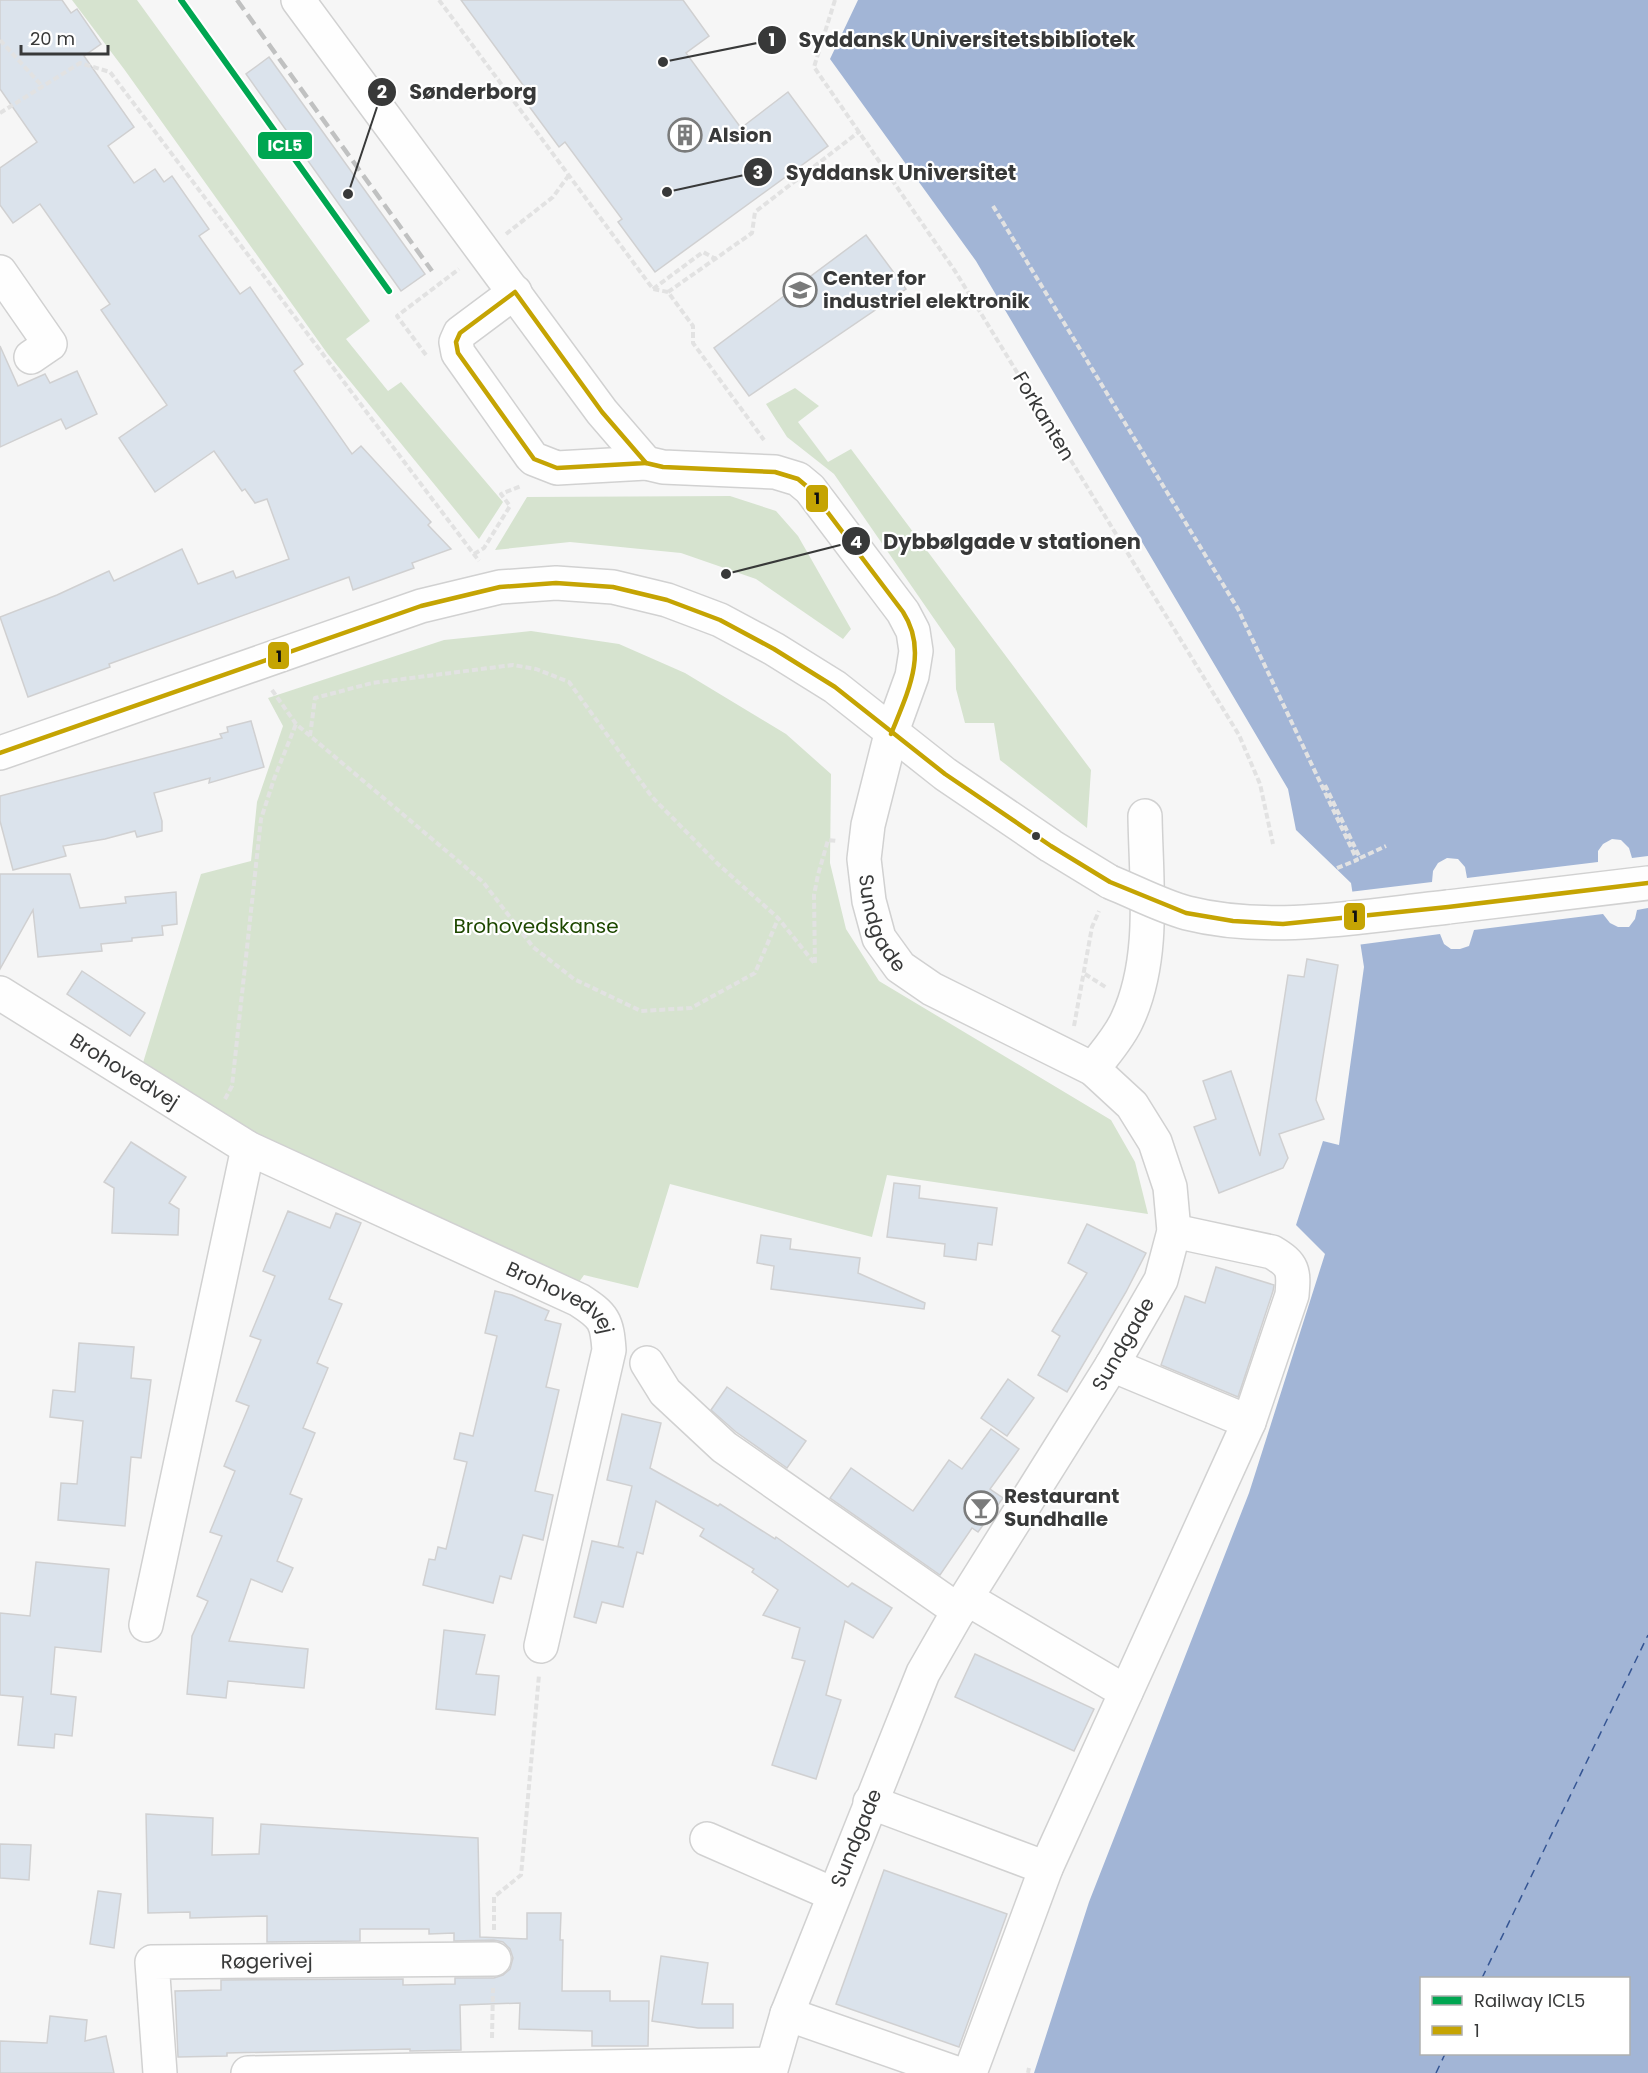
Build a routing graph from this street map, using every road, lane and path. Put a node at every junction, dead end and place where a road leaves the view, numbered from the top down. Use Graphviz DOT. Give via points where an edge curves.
graph roads {
  1 [pos="298,0"];
  2 [pos="439,0"];
  3 [pos="835,0"];
  4 [pos="0,40"];
  5 [pos="43,87"];
  6 [pos="0,113"];
  7 [pos="860,131"];
  8 [pos="569,175"];
  9 [pos="991,204"];
  10 [pos="484,251"];
  11 [pos="716,259"];
  12 [pos="0,272"];
  13 [pos="653,289"];
  14 [pos="515,292"];
  15 [pos="668,292"];
  16 [pos="32,357"];
  17 [pos="432,363"];
  18 [pos="646,463"];
  19 [pos="775,472"];
  20 [pos="515,477"];
  21 [pos="474,554"];
  22 [pos="500,587"];
  23 [pos="259,663"];
  24 [pos="296,724"];
  25 [pos="891,734"];
  26 [pos="310,736"];
  27 [pos="0,753"];
  28 [pos="1145,816"];
  29 [pos="1273,844"];
  30 [pos="1386,846"];
  31 [pos="1358,859"];
  32 [pos="818,874"];
  33 [pos="1648,883"];
  34 [pos="778,918"];
  35 [pos="1092,927"];
  36 [pos="0,993"];
  37 [pos="1062,1054"];
  38 [pos="1093,1070"];
  39 [pos="210,1126"];
  40 [pos="248,1148"];
  41 [pos="1174,1231"];
  42 [pos="647,1363"];
  43 [pos="1112,1365"];
  44 [pos="1249,1422"];
  45 [pos="963,1605"];
  46 [pos="146,1625"];
  47 [pos="541,1646"];
  48 [pos="1126,1692"];
  49 [pos="870,1803"];
  50 [pos="707,1839"];
  51 [pos="1046,1868"];
  52 [pos="833,1894"];
  53 [pos="494,1959"];
  54 [pos="787,2014"];
  55 [pos="491,2069"];
  56 [pos="771,2069"];
  57 [pos="646,2070"];
  58 [pos="446,2071"];
  59 [pos="160,2073"];
  60 [pos="248,2073"];
  61 [pos="252,2073"];
  62 [pos="956,2073"];
  63 [pos="970,2073"];
  1 -- 10 [label="street"];
  2 -- 8 [label="path"];
  3 -- 7 [label="path, Forkanten" via="814,67"];
  4 -- 5 [label="path"];
  5 -- 6 [label="path"];
  5 -- 21 [label="path" via="80,63 110,72"];
  7 -- 11 [label="path" via="755,212 752,233"];
  7 -- 29 [label="path, Forkanten" via="955,271 1239,735 1260,784"];
  8 -- 10 [label="path" via="553,197"];
  8 -- 13 [label="path"];
  9 -- 31 [label="path" via="1238,609"];
  10 -- 14 [label="street"];
  10 -- 17 [label="path" via="397,316"];
  11 -- 13 [label="path" via="703,252"];
  11 -- 15 [label="path"];
  12 -- 16 [label="street" via="50,344"];
  13 -- 15 [label="path"];
  14 -- 18 [label="street" via="602,412"];
  14 -- 18 [label="street" via="460,333 456,342 458,353 531,456 557,468"];
  15 -- 19 [label="path" via="693,326 693,343 764,440"];
  18 -- 19 [label="street"];
  19 -- 25 [label="street" via="798,479 810,489 913,630 916,651 912,676"];
  20 -- 21 [label="path" via="522,486 501,494 510,506 484,548"];
  21 -- 22 [label="path"];
  22 -- 23 [label="street" via="420,606"];
  22 -- 25 [label="street" via="556,583 613,587 667,600 720,620 774,649 835,687"];
  23 -- 24 [label="path" via="268,685"];
  23 -- 27 [label="street"];
  24 -- 26 [label="path"];
  24 -- 39 [label="path" via="261,819 232,1086"];
  25 -- 33 [label="street, bridge" via="1022,827 1110,882 1186,913 1283,924"];
  25 -- 37 [label="street, Sundgade" via="867,825 864,859 879,938 900,967 932,989"];
  26 -- 34 [label="path" via="315,698 372,683 513,665 536,669 569,682 651,796 717,864"];
  26 -- 34 [label="path" via="483,882 532,947 574,979 641,1011 692,1008 756,973"];
  28 -- 38 [label="street" via="1147,951 1140,987 1126,1022"];
  30 -- 31 [label="path"];
  31 -- 31 [label="path" via="1335,869"];
  32 -- 34 [label="path" via="814,895 814,964"];
  35 -- 37 [label="path" via="1073,1030"];
  36 -- 39 [label="street, Brohovedvej"];
  37 -- 38 [label="street, Sundgade"];
  38 -- 41 [label="street, Sundgade" via="1132,1105 1155,1142 1170,1187"];
  39 -- 40 [label="street, Brohovedvej"];
  40 -- 46 [label="street"];
  40 -- 47 [label="street, Brohovedvej" via="579,1300 595,1310 607,1326 609,1350"];
  41 -- 43 [label="street, Sundgade" via="1161,1280"];
  41 -- 44 [label="street" via="1272,1252 1286,1260 1293,1275 1292,1295"];
  42 -- 45 [label="street" via="665,1392 724,1447"];
  43 -- 44 [label="street"];
  43 -- 45 [label="street, Sundgade"];
  44 -- 48 [label="street"];
  45 -- 48 [label="street"];
  45 -- 49 [label="street, Sundgade" via="923,1672"];
  47 -- 53 [label="path" via="521,1875 494,1897"];
  48 -- 51 [label="street"];
  49 -- 51 [label="street"];
  49 -- 52 [label="street, Sundgade"];
  50 -- 52 [label="street"];
  51 -- 63 [label="street"];
  52 -- 54 [label="street, Sundgade"];
  53 -- 55 [label="path"];
  53 -- 59 [label="street, Røgerivej" via="152,1962"];
  54 -- 56 [label="street, Sundgade"];
  54 -- 62 [label="street"];
  55 -- 57 [label="street"];
  55 -- 58 [label="street"];
  56 -- 57 [label="street"];
  58 -- 61 [label="street"];
  60 -- 61 [label="street"];
}
